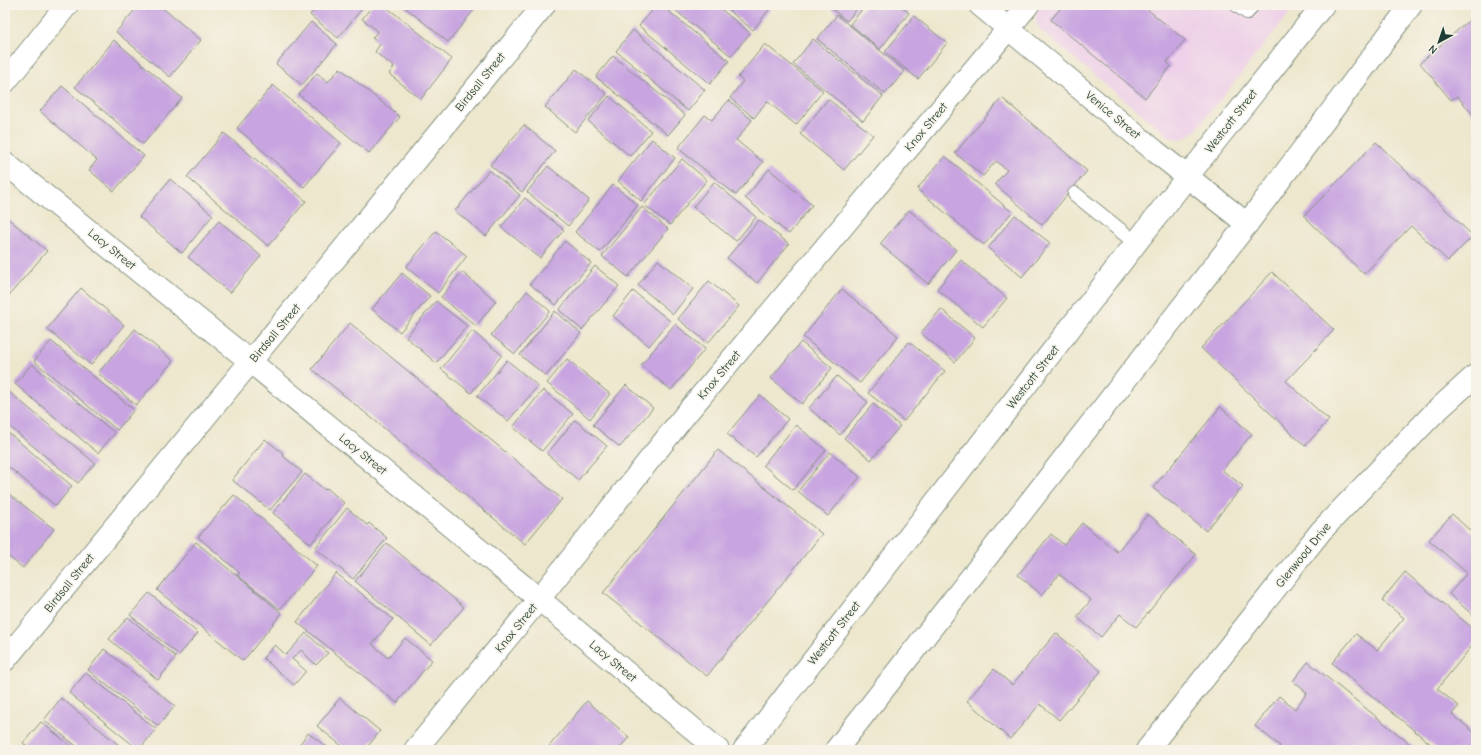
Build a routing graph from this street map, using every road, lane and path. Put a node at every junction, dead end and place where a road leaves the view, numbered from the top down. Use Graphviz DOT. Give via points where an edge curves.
graph roads {
  1 [pos="67,5"];
  2 [pos="544,5"];
  3 [pos="980,5"];
  4 [pos="1028,5"];
  5 [pos="1237,5"];
  6 [pos="1252,5"];
  7 [pos="1411,5"];
  8 [pos="1318,7"];
  9 [pos="1009,28"];
  10 [pos="5,82"];
  11 [pos="5,163"];
  12 [pos="1187,177"];
  13 [pos="1075,194"];
  14 [pos="1247,224"];
  15 [pos="1136,243"];
  16 [pos="251,362"];
  17 [pos="1476,375"];
  18 [pos="539,599"];
  19 [pos="5,660"];
  20 [pos="415,750"];
  21 [pos="718,750"];
  22 [pos="744,750"];
  23 [pos="836,750"];
  24 [pos="1147,750"];
  1 -- 10 [label="street"];
  2 -- 16 [label="street, Birdsall Street"];
  3 -- 9 [label="street, Venice Street"];
  4 -- 9 [label="street, Knox Street"];
  5 -- 6 [label="lane" via="1246,12"];
  7 -- 14 [label="street"];
  8 -- 12 [label="street, Westcott Street"];
  9 -- 12 [label="street, Venice Street"];
  9 -- 18 [label="street, Knox Street" via="685,415"];
  11 -- 16 [label="street, Lacy Street"];
  12 -- 14 [label="street, Venice Street"];
  12 -- 15 [label="street, Westcott Street"];
  13 -- 15 [label="lane"];
  14 -- 23 [label="street"];
  15 -- 22 [label="street, Westcott Street"];
  16 -- 18 [label="street, Lacy Street"];
  16 -- 19 [label="street, Birdsall Street"];
  17 -- 24 [label="street, Glenwood Drive" via="1432,415 1321,531"];
  18 -- 20 [label="street, Knox Street"];
  18 -- 21 [label="street, Lacy Street"];
}
